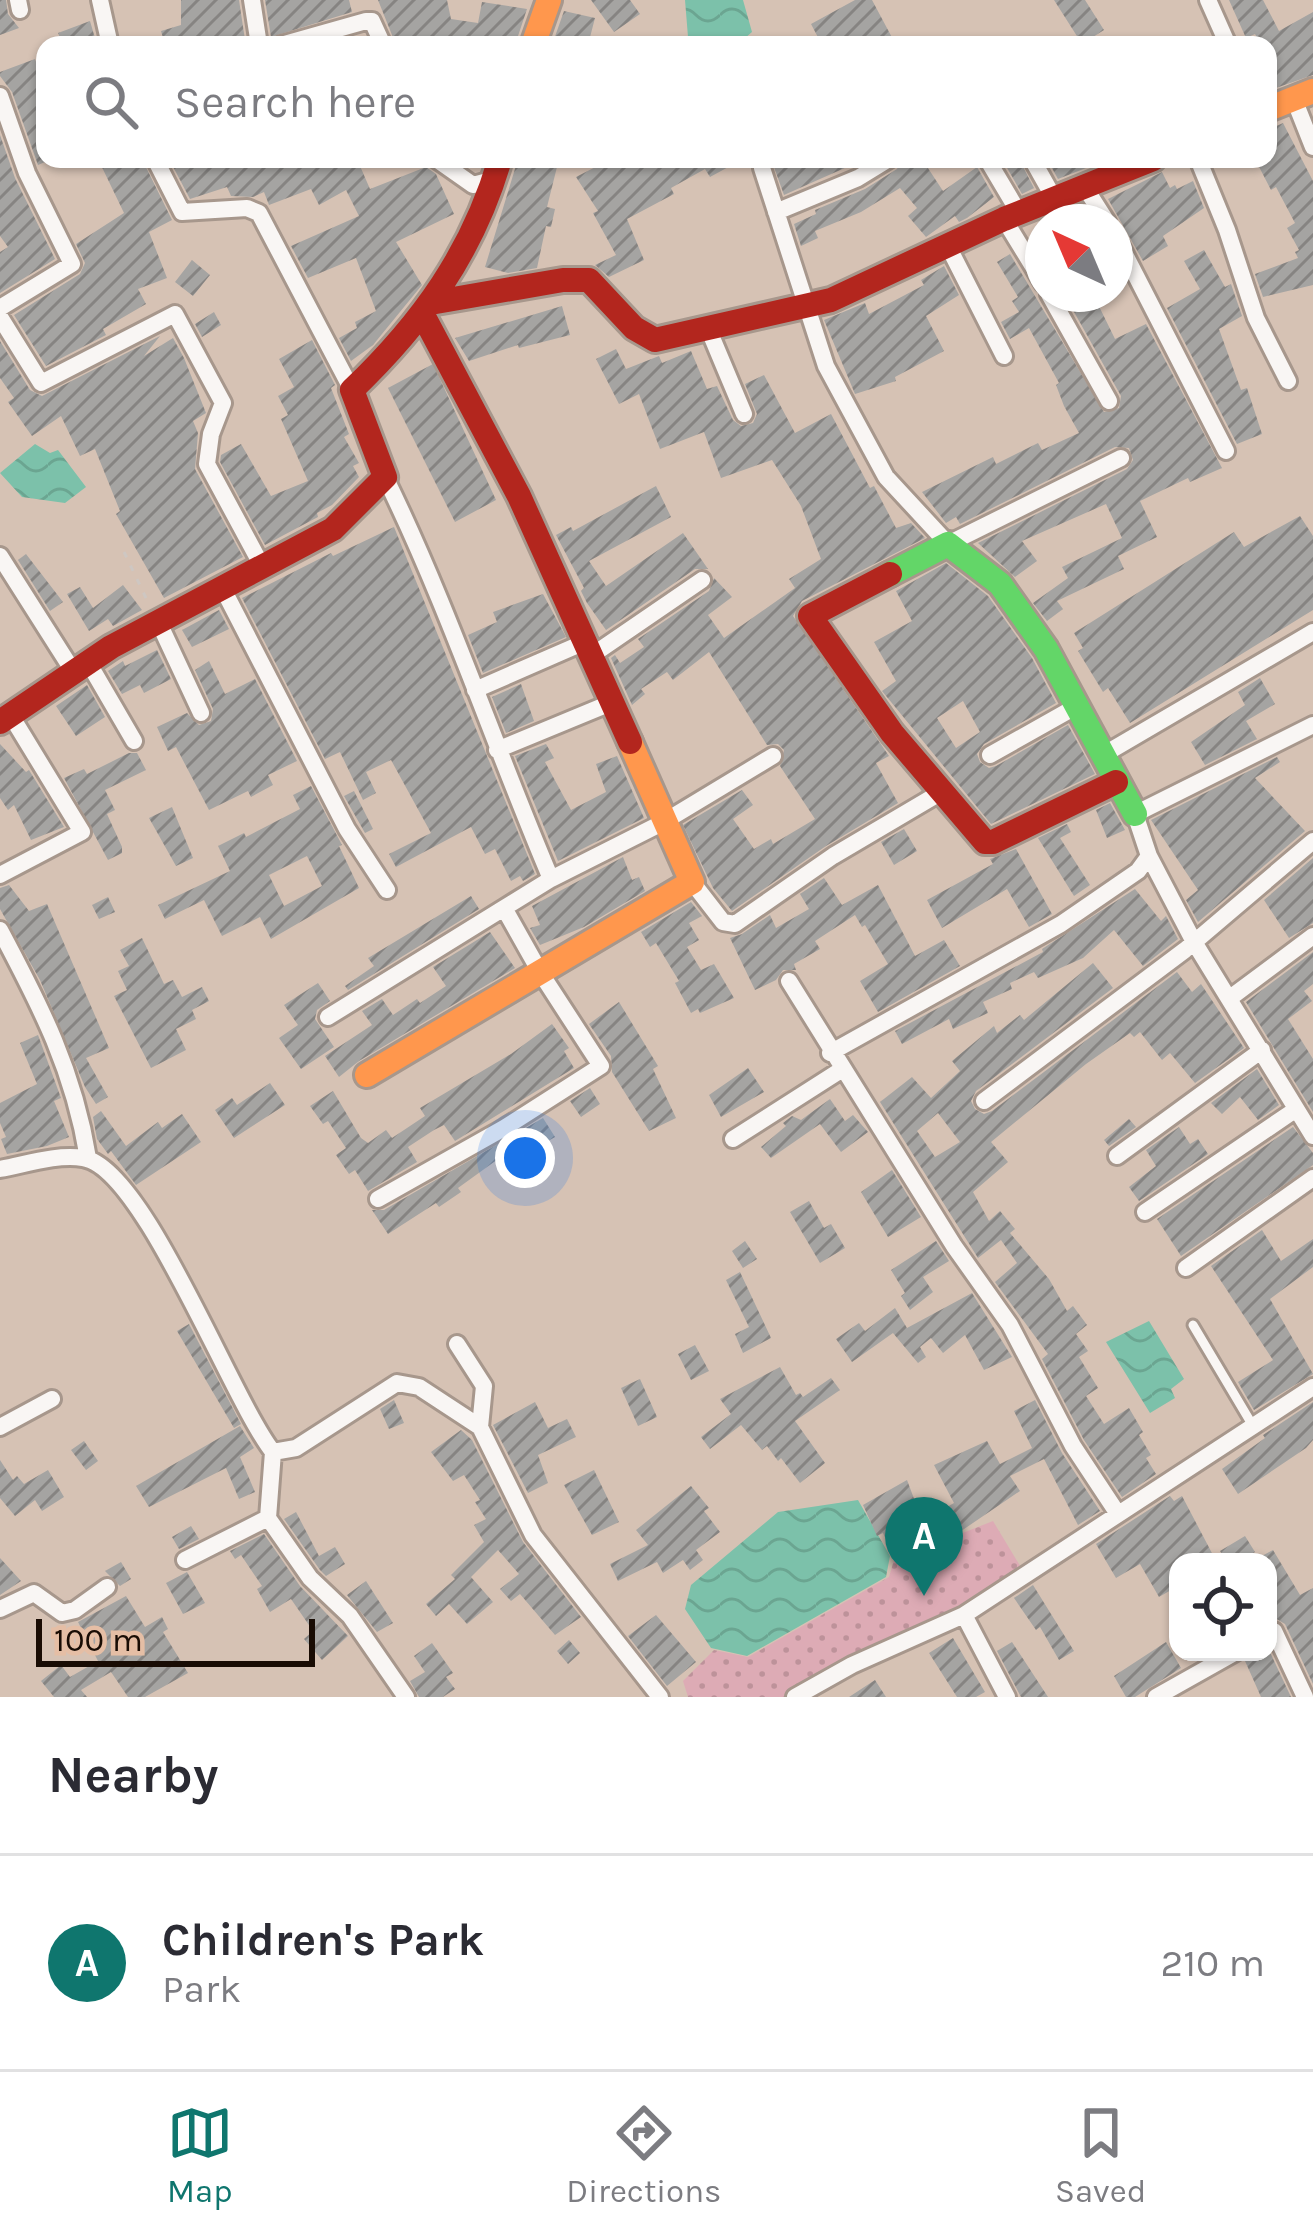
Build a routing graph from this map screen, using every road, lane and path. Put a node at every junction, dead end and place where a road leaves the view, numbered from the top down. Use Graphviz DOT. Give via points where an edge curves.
graph roads {
  1 [pos="100,0"];
  2 [pos="252,0"];
  3 [pos="549,0"];
  4 [pos="1208,0"];
  5 [pos="108,36"];
  6 [pos="258,36"];
  7 [pos="314,36"];
  8 [pos="379,36"];
  9 [pos="536,36"];
  10 [pos="1224,36"];
  11 [pos="1304,95"];
  12 [pos="0,96"];
  13 [pos="1313,147"];
  14 [pos="160,168"];
  15 [pos="449,168"];
  16 [pos="762,168"];
  17 [pos="874,168"];
  18 [pos="991,168"];
  19 [pos="1037,168"];
  20 [pos="1132,168"];
  21 [pos="1202,168"];
  22 [pos="498,169"];
  23 [pos="1085,188"];
  24 [pos="1055,200"];
  25 [pos="1095,204"];
  26 [pos="776,212"];
  27 [pos="1011,216"];
  28 [pos="1025,245"];
  29 [pos="948,246"];
  30 [pos="1133,270"];
  31 [pos="805,307"];
  32 [pos="430,310"];
  33 [pos="1059,312"];
  34 [pos="0,313"];
  35 [pos="708,328"];
  36 [pos="1004,356"];
  37 [pos="1288,381"];
  38 [pos="352,390"];
  39 [pos="1109,401"];
  40 [pos="744,414"];
  41 [pos="1226,451"];
  42 [pos="1121,458"];
  43 [pos="386,477"];
  44 [pos="948,544"];
  45 [pos="124,552"];
  46 [pos="0,556"];
  47 [pos="262,566"];
  48 [pos="702,580"];
  49 [pos="221,585"];
  50 [pos="159,623"];
  51 [pos="1313,632"];
  52 [pos="588,649"];
  53 [pos="80,666"];
  54 [pos="475,690"];
  55 [pos="613,702"];
  56 [pos="1077,706"];
  57 [pos="201,713"];
  58 [pos="5,718"];
  59 [pos="1313,725"];
  60 [pos="134,741"];
  61 [pos="497,750"];
  62 [pos="990,754"];
  63 [pos="1103,755"];
  64 [pos="773,756"];
  65 [pos="1116,782"];
  66 [pos="938,794"];
  67 [pos="1135,814"];
  68 [pos="662,823"];
  69 [pos="1313,841"];
  70 [pos="1149,856"];
  71 [pos="0,875"];
  72 [pos="551,879"];
  73 [pos="692,882"];
  74 [pos="387,890"];
  75 [pos="504,908"];
  76 [pos="0,930"];
  77 [pos="1313,936"];
  78 [pos="1194,942"];
  79 [pos="540,972"];
  80 [pos="789,981"];
  81 [pos="1230,998"];
  82 [pos="328,1017"];
  83 [pos="1262,1050"];
  84 [pos="830,1053"];
  85 [pos="841,1070"];
  86 [pos="368,1075"];
  87 [pos="985,1101"];
  88 [pos="1295,1110"];
  89 [pos="1313,1136"];
  90 [pos="733,1139"];
  91 [pos="1117,1156"];
  92 [pos="88,1158"];
  93 [pos="0,1169"];
  94 [pos="1313,1178"];
  95 [pos="378,1199"];
  96 [pos="1145,1212"];
  97 [pos="1186,1268"];
  98 [pos="1193,1325"];
  99 [pos="457,1344"];
  100 [pos="1313,1388"];
  101 [pos="52,1399"];
  102 [pos="480,1426"];
  103 [pos="1253,1426"];
  104 [pos="0,1427"];
  105 [pos="273,1452"];
  106 [pos="1118,1514"];
  107 [pos="268,1518"];
  108 [pos="185,1560"];
  109 [pos="107,1588"];
  110 [pos="0,1609"];
  111 [pos="964,1616"];
  112 [pos="1277,1637"];
  113 [pos="1221,1661"];
  114 [pos="406,1697"];
  115 [pos="659,1697"];
  116 [pos="794,1697"];
  117 [pos="1007,1697"];
  118 [pos="1156,1697"];
  119 [pos="1305,1697"];
  1 -- 5 [label="street"];
  2 -- 6 [label="street"];
  3 -- 9 [label="street"];
  4 -- 10 [label="street"];
  7 -- 8 [label="street" via="372,21"];
  11 -- 13 [label="street"];
  12 -- 34 [label="street" via="72,264"];
  14 -- 38 [label="street" via="182,212 259,214"];
  15 -- 22 [label="street" via="473,184"];
  16 -- 26 [label="street"];
  17 -- 26 [label="street"];
  18 -- 27 [label="street"];
  19 -- 24 [label="street"];
  20 -- 23 [label="street"];
  21 -- 37 [label="street"];
  22 -- 32 [label="street" via="460,263"];
  23 -- 24 [label="street"];
  23 -- 25 [label="street"];
  24 -- 27 [label="street"];
  26 -- 31 [label="street"];
  27 -- 28 [label="street"];
  27 -- 29 [label="street"];
  29 -- 31 [label="street"];
  29 -- 36 [label="street"];
  30 -- 41 [label="street"];
  31 -- 35 [label="street"];
  31 -- 44 [label="street" via="865,444"];
  32 -- 35 [label="street" via="589,280 655,340"];
  32 -- 38 [label="street"];
  32 -- 52 [label="street"];
  33 -- 39 [label="street"];
  34 -- 47 [label="street" via="41,383 175,314 224,403 207,464"];
  35 -- 40 [label="street"];
  38 -- 43 [label="street"];
  42 -- 44 [label="street"];
  43 -- 47 [label="street" via="333,529"];
  43 -- 54 [label="street"];
  44 -- 56 [label="street" via="1000,584"];
  44 -- 66 [label="street" via="809,616"];
  45 -- 50 [label="path"];
  46 -- 53 [label="street"];
  47 -- 49 [label="street"];
  48 -- 52 [label="street"];
  49 -- 50 [label="street"];
  49 -- 74 [label="street"];
  50 -- 53 [label="street"];
  50 -- 57 [label="street"];
  51 -- 63 [label="street"];
  52 -- 54 [label="street"];
  52 -- 55 [label="street"];
  53 -- 58 [label="street"];
  53 -- 60 [label="street"];
  54 -- 61 [label="street"];
  55 -- 61 [label="street"];
  55 -- 68 [label="street"];
  56 -- 62 [label="street"];
  56 -- 63 [label="street"];
  58 -- 71 [label="street" via="82,832"];
  59 -- 67 [label="street"];
  61 -- 72 [label="street"];
  63 -- 65 [label="street"];
  64 -- 68 [label="street"];
  65 -- 66 [label="street" via="988,843"];
  65 -- 67 [label="street"];
  66 -- 73 [label="street" via="735,924 723,922"];
  67 -- 70 [label="street"];
  68 -- 72 [label="street"];
  68 -- 73 [label="street"];
  69 -- 78 [label="street"];
  70 -- 78 [label="street"];
  70 -- 84 [label="street" via="1061,925"];
  72 -- 75 [label="street"];
  73 -- 79 [label="street"];
  75 -- 79 [label="street"];
  75 -- 82 [label="street"];
  76 -- 92 [label="street" via="52,1028"];
  77 -- 81 [label="street"];
  78 -- 81 [label="street"];
  78 -- 87 [label="street"];
  79 -- 86 [label="street"];
  79 -- 95 [label="street" via="601,1066"];
  80 -- 84 [label="street"];
  81 -- 83 [label="street"];
  83 -- 88 [label="street"];
  83 -- 91 [label="street"];
  84 -- 85 [label="street"];
  85 -- 90 [label="street"];
  85 -- 106 [label="street" via="1010,1325"];
  88 -- 89 [label="street"];
  88 -- 96 [label="street"];
  92 -- 93 [label="street"];
  92 -- 105 [label="street" via="119,1182 175,1270"];
  94 -- 97 [label="street"];
  98 -- 103 [label="lane"];
  99 -- 102 [label="street" via="484,1386"];
  100 -- 103 [label="street"];
  101 -- 104 [label="street"];
  102 -- 105 [label="street" via="397,1383 296,1448"];
  102 -- 115 [label="street" via="533,1535"];
  103 -- 106 [label="street"];
  105 -- 107 [label="street"];
  106 -- 111 [label="street"];
  107 -- 108 [label="street"];
  107 -- 114 [label="street"];
  109 -- 110 [label="street" via="62,1613 34,1593"];
  111 -- 116 [label="street"];
  111 -- 117 [label="street"];
  112 -- 119 [label="street"];
  113 -- 118 [label="street"];
}
